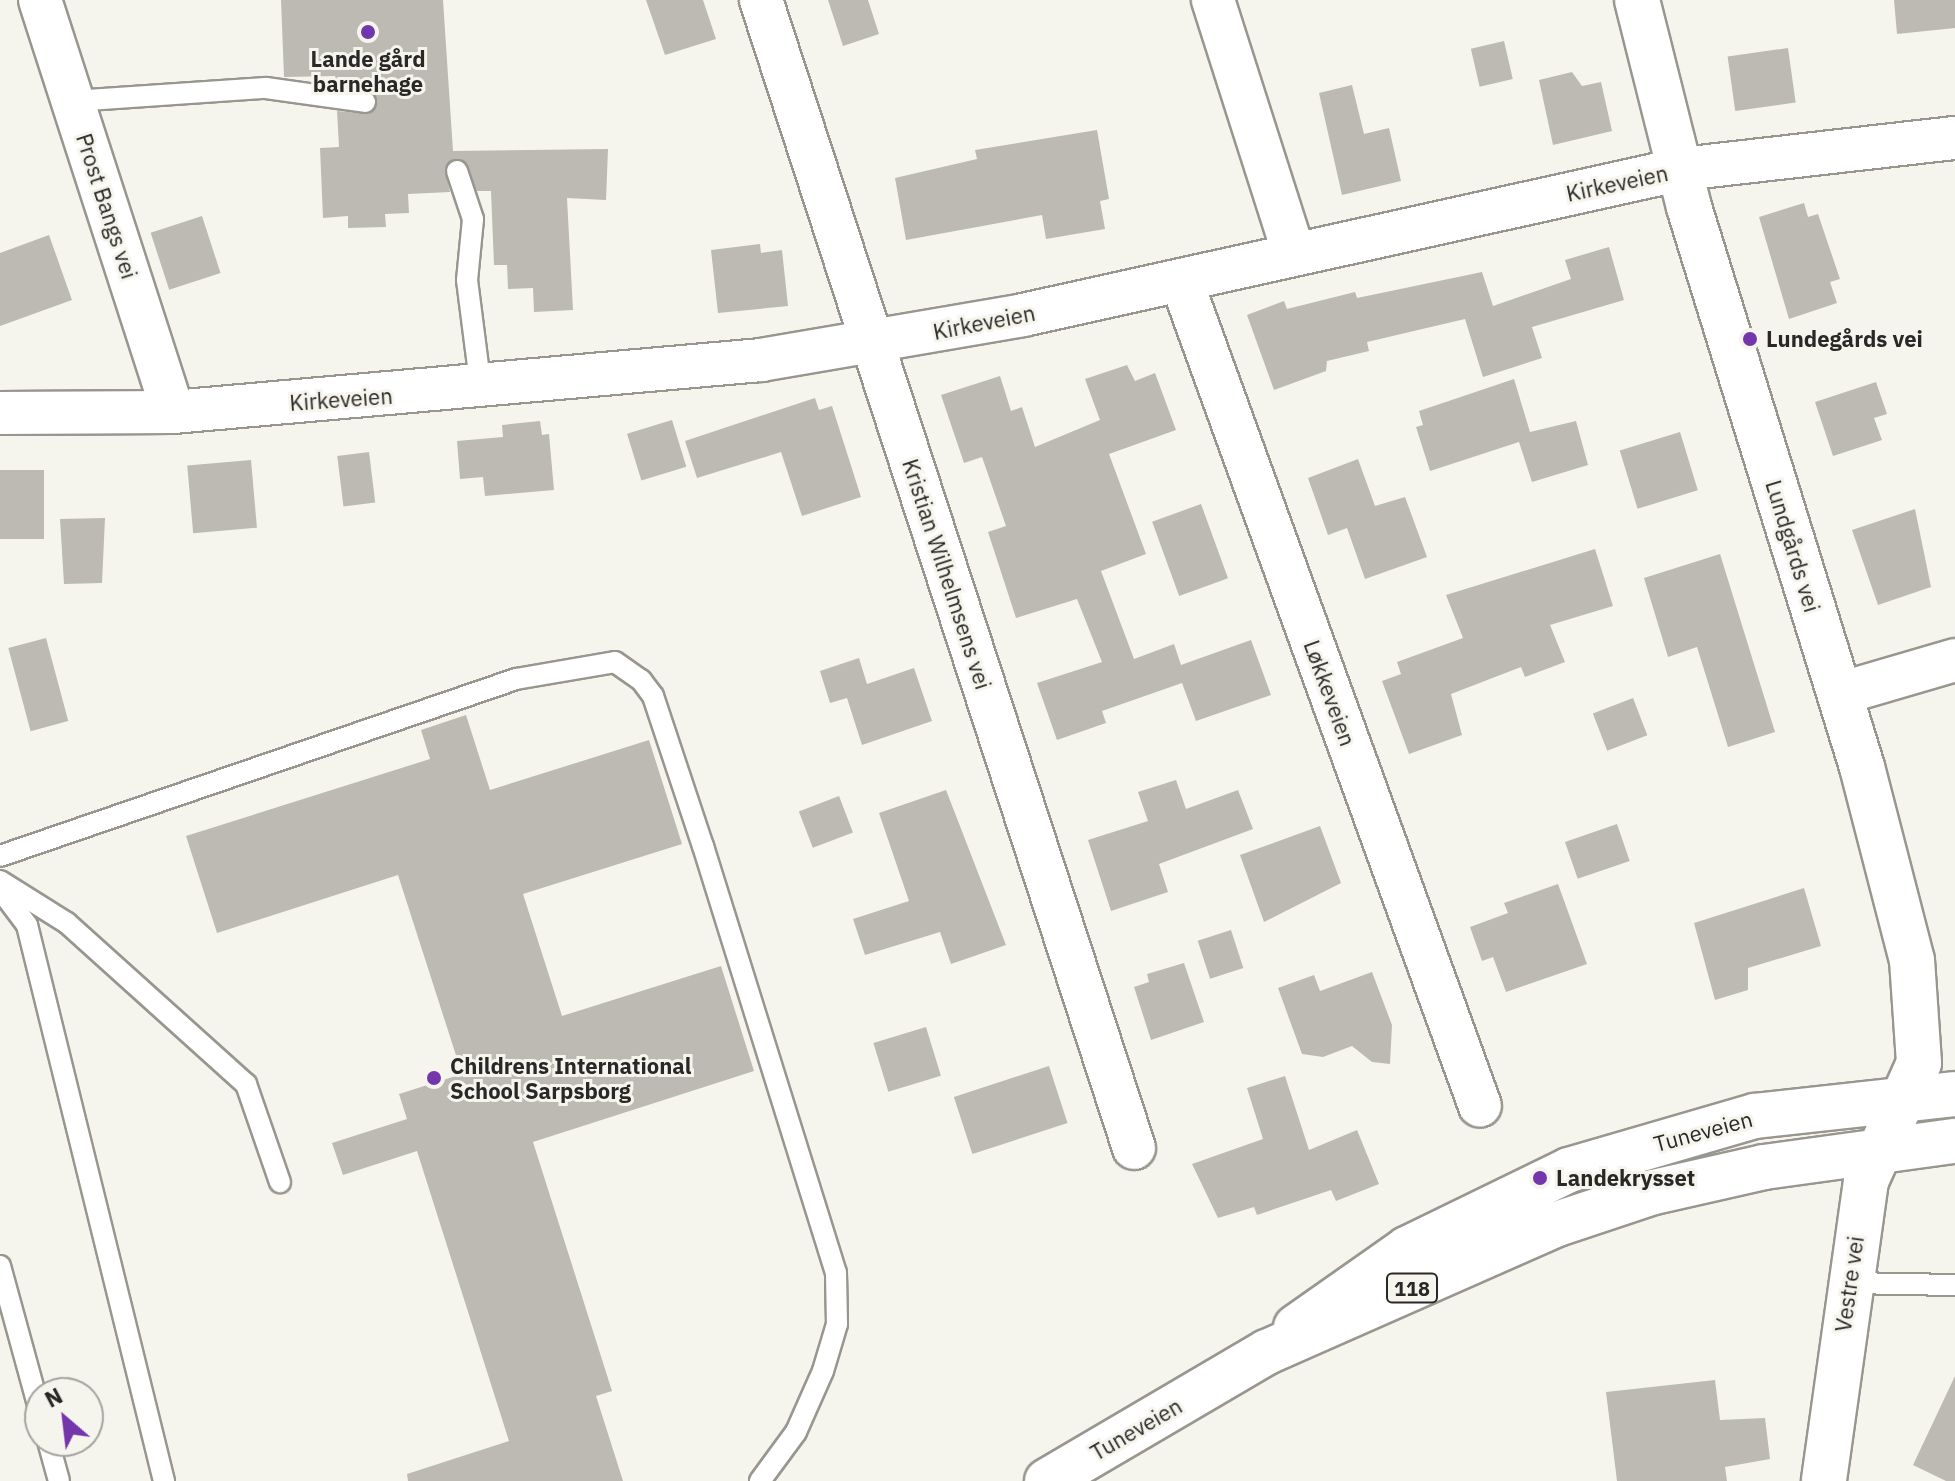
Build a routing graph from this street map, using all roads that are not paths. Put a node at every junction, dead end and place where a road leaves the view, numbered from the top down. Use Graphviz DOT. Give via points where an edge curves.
graph roads {
  1 [pos="40,0"];
  2 [pos="761,0"];
  3 [pos="1213,0"];
  4 [pos="1637,0"];
  5 [pos="73,101"];
  6 [pos="365,102"];
  7 [pos="1955,138"];
  8 [pos="1682,169"];
  9 [pos="457,171"];
  10 [pos="1293,251"];
  11 [pos="1181,280"];
  12 [pos="872,344"];
  13 [pos="481,389"];
  14 [pos="173,412"];
  15 [pos="0,413"];
  16 [pos="1955,660"];
  17 [pos="1839,694"];
  18 [pos="0,856"];
  19 [pos="0,881"];
  20 [pos="0,889"];
  21 [pos="1955,1094"];
  22 [pos="1908,1096"];
  23 [pos="1480,1106"];
  24 [pos="1955,1141"];
  25 [pos="1883,1147"];
  26 [pos="1134,1148"];
  27 [pos="280,1182"];
  28 [pos="0,1266"];
  29 [pos="1850,1283"];
  30 [pos="1955,1285"];
  31 [pos="4,1298"];
  32 [pos="1267,1352"];
  33 [pos="29,1377"];
  34 [pos="52,1457"];
  35 [pos="59,1481"];
  36 [pos="164,1481"];
  37 [pos="760,1481"];
  38 [pos="1047,1481"];
  39 [pos="1824,1481"];
  1 -- 5 [label="street, Prost Bangs vei"];
  2 -- 12 [label="street, Kristian Wilhelmsens vei"];
  3 -- 10 [label="street"];
  4 -- 8 [label="main road, Lundgårds vei"];
  5 -- 6 [label="lane" via="266,88"];
  5 -- 14 [label="street, Prost Bangs vei"];
  7 -- 8 [label="street, Kirkeveien"];
  8 -- 10 [label="street, Kirkeveien"];
  8 -- 17 [label="main road, Lundgårds vei"];
  9 -- 13 [label="lane" via="473,219 467,280"];
  10 -- 11 [label="street, Kirkeveien"];
  11 -- 12 [label="street, Kirkeveien"];
  11 -- 23 [label="street, Løkkeveien"];
  12 -- 13 [label="street, Kirkeveien"];
  12 -- 26 [label="street, Kristian Wilhelmsens vei"];
  13 -- 14 [label="street, Kirkeveien"];
  14 -- 15 [label="street, Kirkeveien"];
  16 -- 17 [label="street"];
  17 -- 22 [label="main road, Lundgårds vei" via="1912,960 1920,1039"];
  18 -- 37 [label="lane" via="516,679 615,662 641,680 653,696 708,861 836,1273 837,1324 823,1371 796,1432"];
  19 -- 27 [label="lane" via="67,923 246,1084"];
  20 -- 36 [label="lane" via="27,925"];
  21 -- 22 [label="main road, Tuneveien / 118"];
  22 -- 25 [label="main road, Vestre vei"];
  22 -- 32 [label="main road, Tuneveien / 118" via="1755,1116 1569,1170 1482,1208 1344,1287"];
  24 -- 25 [label="main road, Tuneveien / 118"];
  25 -- 29 [label="main road, Vestre vei" via="1866,1181"];
  25 -- 32 [label="main road, Tuneveien / 118" via="1640,1196 1495,1249"];
  28 -- 31 [label="lane"];
  29 -- 30 [label="lane"];
  29 -- 39 [label="main road, Vestre vei"];
  31 -- 33 [label="lane"];
  32 -- 38 [label="main road, Tuneveien / 118"];
  34 -- 35 [label="lane"];
}
